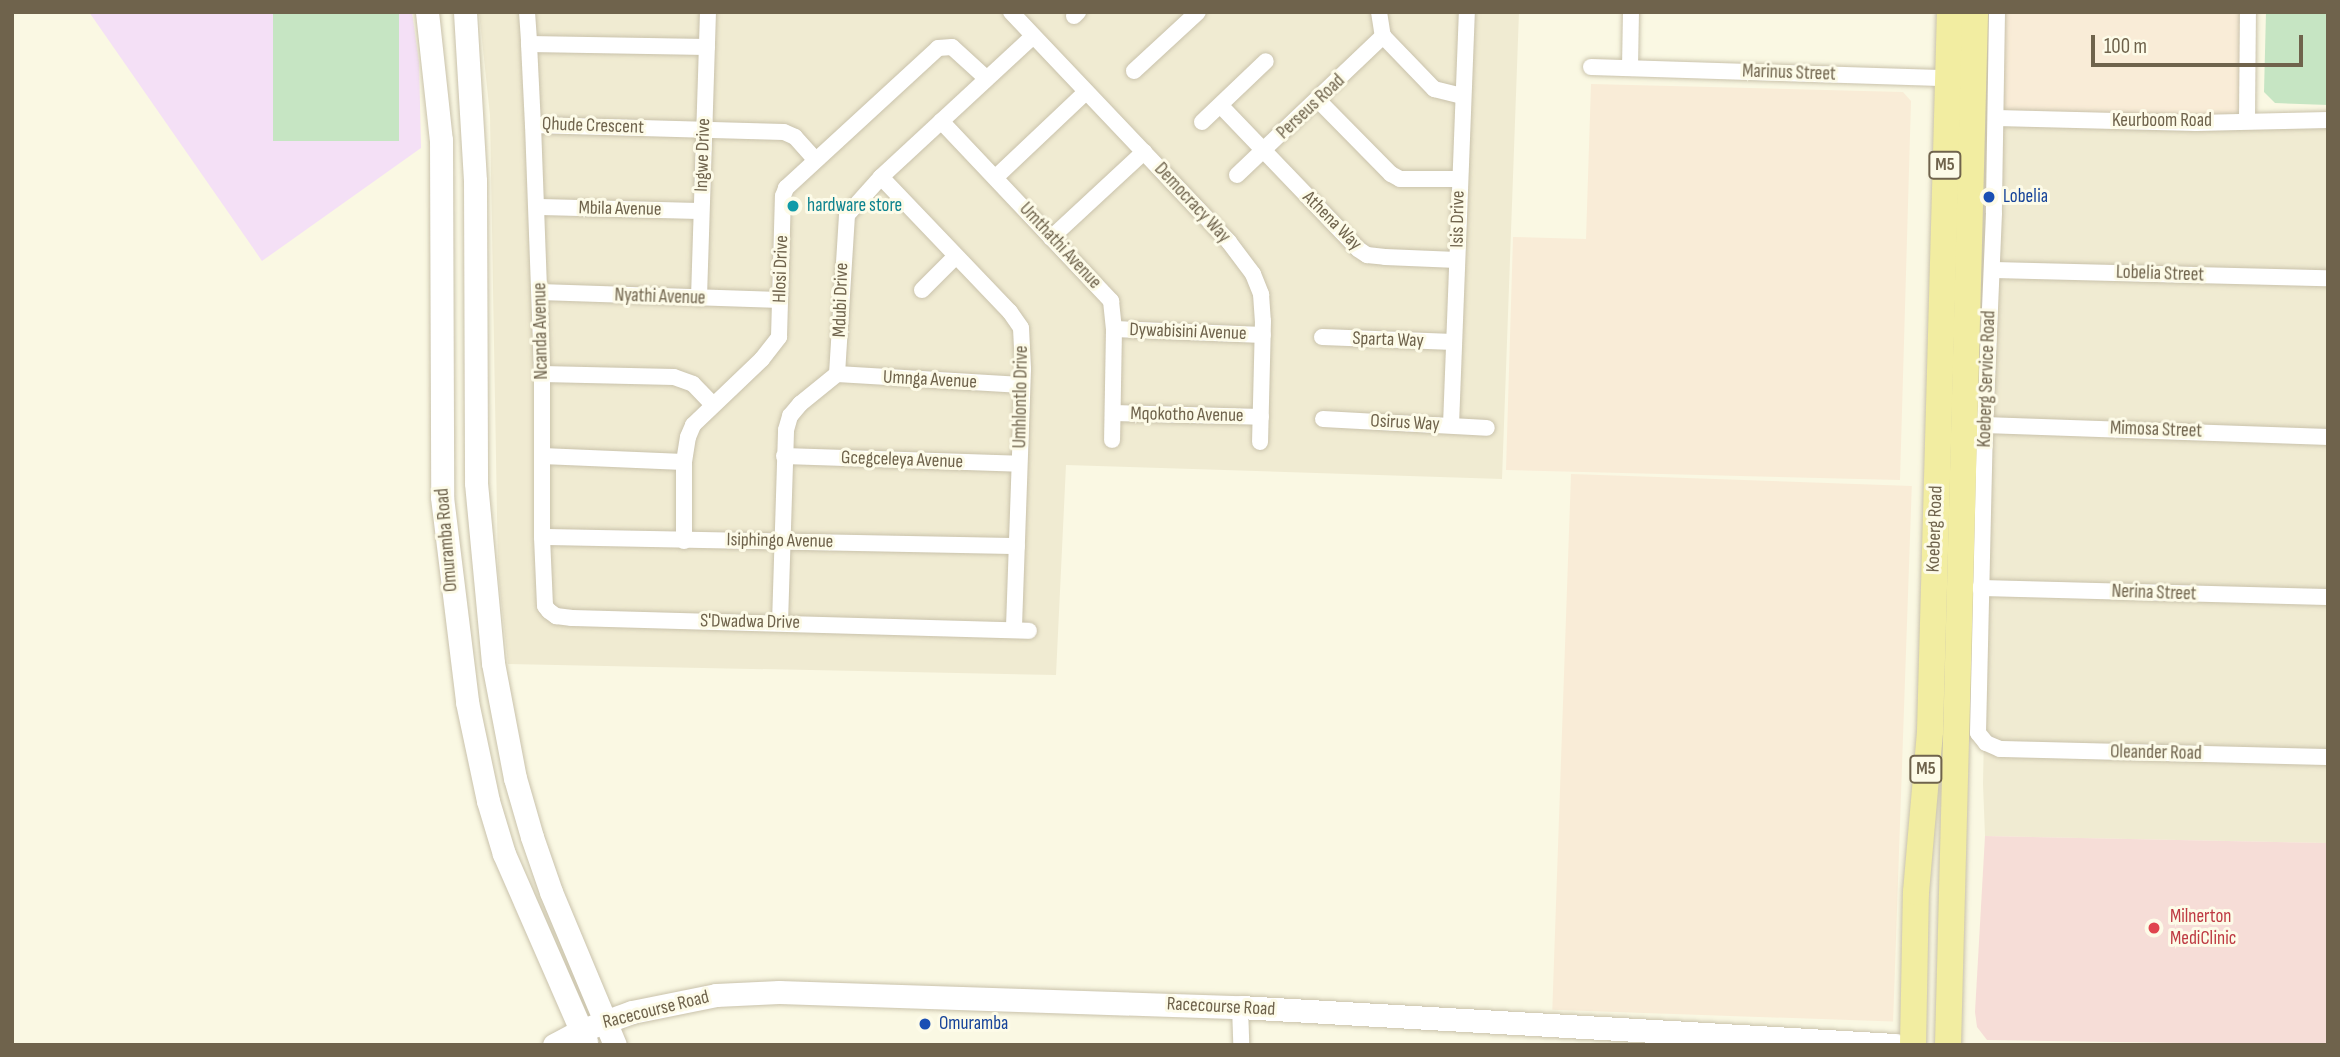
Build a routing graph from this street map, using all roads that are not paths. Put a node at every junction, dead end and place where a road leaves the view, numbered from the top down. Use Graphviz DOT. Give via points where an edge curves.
graph roads {
  1 [pos="428,12"];
  2 [pos="465,12"];
  3 [pos="527,12"];
  4 [pos="708,12"];
  5 [pos="1011,12"];
  6 [pos="1198,12"];
  7 [pos="1379,12"];
  8 [pos="1467,12"];
  9 [pos="1632,12"];
  10 [pos="1950,12"];
  11 [pos="1975,12"];
  12 [pos="1997,12"];
  13 [pos="2248,12"];
  14 [pos="1033,36"];
  15 [pos="1383,36"];
  16 [pos="530,44"];
  17 [pos="707,47"];
  18 [pos="1266,61"];
  19 [pos="1591,66"];
  20 [pos="1630,68"];
  21 [pos="1135,71"];
  22 [pos="1948,78"];
  23 [pos="986,79"];
  24 [pos="1086,92"];
  25 [pos="1462,96"];
  26 [pos="1318,100"];
  27 [pos="1221,106"];
  28 [pos="1996,118"];
  29 [pos="2248,120"];
  30 [pos="2328,120"];
  31 [pos="941,121"];
  32 [pos="1202,122"];
  33 [pos="533,125"];
  34 [pos="704,130"];
  35 [pos="1265,151"];
  36 [pos="1144,152"];
  37 [pos="815,159"];
  38 [pos="1237,175"];
  39 [pos="881,177"];
  40 [pos="996,177"];
  41 [pos="1459,179"];
  42 [pos="538,207"];
  43 [pos="701,211"];
  44 [pos="1051,238"];
  45 [pos="955,257"];
  46 [pos="1457,260"];
  47 [pos="1992,270"];
  48 [pos="2328,278"];
  49 [pos="922,289"];
  50 [pos="540,292"];
  51 [pos="699,298"];
  52 [pos="780,300"];
  53 [pos="1114,329"];
  54 [pos="1263,335"];
  55 [pos="1322,337"];
  56 [pos="1454,342"];
  57 [pos="542,374"];
  58 [pos="837,374"];
  59 [pos="1022,385"];
  60 [pos="713,405"];
  61 [pos="1112,413"];
  62 [pos="1261,417"];
  63 [pos="1323,419"];
  64 [pos="1451,425"];
  65 [pos="1985,425"];
  66 [pos="1487,428"];
  67 [pos="2328,437"];
  68 [pos="1112,440"];
  69 [pos="1260,442"];
  70 [pos="542,456"];
  71 [pos="784,456"];
  72 [pos="684,462"];
  73 [pos="1019,464"];
  74 [pos="542,537"];
  75 [pos="783,540"];
  76 [pos="684,541"];
  77 [pos="1017,546"];
  78 [pos="1980,588"];
  79 [pos="2328,597"];
  80 [pos="780,623"];
  81 [pos="1022,631"];
  82 [pos="1986,743"];
  83 [pos="2328,757"];
  84 [pos="1240,1007"];
  85 [pos="606,1021"];
  86 [pos="584,1038"];
  87 [pos="554,1045"];
  88 [pos="615,1045"];
  89 [pos="1241,1045"];
  90 [pos="1895,1045"];
  91 [pos="1913,1045"];
  92 [pos="1948,1045"];
  1 -- 86 [label="main road, Omuramba Road" via="441,140 442,497 467,702 504,854"];
  2 -- 85 [label="main road, Omuramba Road" via="475,181 476,483 493,663 515,778 532,837"];
  3 -- 16 [label="street, Qhude Crescent"];
  4 -- 17 [label="street, Ingwe Drive"];
  5 -- 14 [label="street, Democracy Way"];
  6 -- 21 [label="street"];
  7 -- 15 [label="street"];
  8 -- 25 [label="street, Isis Drive"];
  9 -- 20 [label="street"];
  10 -- 22 [label="main road, Koeberg Road / M5"];
  11 -- 92 [label="main road, Koeberg Road / M5"];
  12 -- 28 [label="street, Koeberg Service Road"];
  13 -- 29 [label="street"];
  14 -- 23 [label="street, Mdubi Drive"];
  14 -- 24 [label="street, Democracy Way"];
  15 -- 25 [label="street" via="1434,89"];
  15 -- 26 [label="street, Perseus Road"];
  16 -- 17 [label="street"];
  16 -- 33 [label="street, Qhude Crescent"];
  17 -- 34 [label="street, Ingwe Drive"];
  18 -- 27 [label="street"];
  19 -- 20 [label="street, Marinus Street"];
  20 -- 22 [label="street, Marinus Street"];
  22 -- 91 [label="main road, Koeberg Road / M5" via="1930,731 1916,892"];
  23 -- 31 [label="street, Mdubi Drive"];
  23 -- 37 [label="street, Hlosi Drive" via="952,47 938,48"];
  24 -- 36 [label="street, Democracy Way"];
  24 -- 40 [label="street"];
  25 -- 41 [label="street, Isis Drive"];
  26 -- 35 [label="street, Perseus Road"];
  26 -- 41 [label="street" via="1391,174 1400,179"];
  27 -- 32 [label="street"];
  27 -- 35 [label="street, Athena Way"];
  28 -- 29 [label="street, Keurboom Road"];
  28 -- 47 [label="street, Koeberg Service Road"];
  29 -- 30 [label="street, Keurboom Road"];
  31 -- 39 [label="street, Mdubi Drive"];
  31 -- 40 [label="street, Umthathi Avenue"];
  33 -- 34 [label="street, Qhude Crescent"];
  33 -- 42 [label="street, Ncanda Avenue"];
  34 -- 37 [label="street, Qhude Crescent" via="784,132"];
  34 -- 43 [label="street, Ingwe Drive"];
  35 -- 38 [label="street, Perseus Road"];
  35 -- 46 [label="street, Athena Way" via="1367,255"];
  36 -- 44 [label="street"];
  36 -- 54 [label="street, Democracy Way" via="1253,274 1261,294"];
  37 -- 52 [label="street, Hlosi Drive" via="792,180 783,196"];
  39 -- 45 [label="street, Umhlontlo Drive"];
  39 -- 58 [label="street, Mdubi Drive" via="851,207 844,224"];
  40 -- 44 [label="street, Umthathi Avenue"];
  41 -- 46 [label="street, Isis Drive"];
  42 -- 43 [label="street, Mbila Avenue"];
  42 -- 50 [label="street, Ncanda Avenue"];
  43 -- 51 [label="street, Ingwe Drive"];
  44 -- 53 [label="street, Umthathi Avenue" via="1111,301"];
  45 -- 49 [label="street"];
  45 -- 59 [label="street, Umhlontlo Drive" via="1018,321 1023,340"];
  46 -- 56 [label="street, Isis Drive"];
  47 -- 48 [label="street, Lobelia Street"];
  47 -- 65 [label="street, Koeberg Service Road"];
  50 -- 51 [label="street, Nyathi Avenue"];
  50 -- 57 [label="street, Ncanda Avenue"];
  51 -- 52 [label="street, Nyathi Avenue"];
  52 -- 60 [label="street, Hlosi Drive" via="775,344"];
  53 -- 54 [label="street, Dywabisini Avenue"];
  53 -- 61 [label="street, Umthathi Avenue"];
  54 -- 62 [label="street, Democracy Way"];
  55 -- 56 [label="street, Sparta Way"];
  56 -- 64 [label="street, Isis Drive"];
  57 -- 60 [label="street" via="674,377 693,384"];
  57 -- 70 [label="street, Ncanda Avenue"];
  58 -- 59 [label="street, Umnga Avenue"];
  58 -- 71 [label="street" via="790,416"];
  59 -- 73 [label="street, Umhlontlo Drive"];
  60 -- 72 [label="street, Hlosi Drive" via="694,425"];
  61 -- 62 [label="street, Mqokotho Avenue"];
  61 -- 68 [label="street, Umthathi Avenue"];
  62 -- 69 [label="street, Democracy Way"];
  63 -- 64 [label="street, Osirus Way"];
  64 -- 66 [label="street, Osirus Way"];
  65 -- 67 [label="street, Mimosa Street"];
  65 -- 78 [label="street, Koeberg Service Road"];
  70 -- 72 [label="street"];
  70 -- 74 [label="street, Ncanda Avenue"];
  71 -- 73 [label="street, Gcegceleya Avenue"];
  71 -- 75 [label="street"];
  72 -- 76 [label="street, Hlosi Drive"];
  73 -- 77 [label="street, Umhlontlo Drive"];
  74 -- 76 [label="street, Isiphingo Avenue"];
  74 -- 80 [label="street, S'Dwadwa Drive" via="545,606 556,616"];
  75 -- 76 [label="street, Isiphingo Avenue"];
  75 -- 77 [label="street, Isiphingo Avenue"];
  75 -- 80 [label="street"];
  77 -- 81 [label="street, Umhlontlo Drive"];
  78 -- 79 [label="street, Nerina Street"];
  78 -- 82 [label="street, Koeberg Service Road" via="1976,724"];
  80 -- 81 [label="street, S'Dwadwa Drive"];
  82 -- 83 [label="street, Oleander Road" via="2000,749"];
  84 -- 85 [label="main road, Racecourse Road" via="779,992 716,995"];
  84 -- 89 [label="street"];
  84 -- 90 [label="main road, Racecourse Road"];
  85 -- 86 [label="main road, Racecourse Road"];
  85 -- 88 [label="main road, Omuramba Road"];
  86 -- 87 [label="main road, Racecourse Road"];
}
